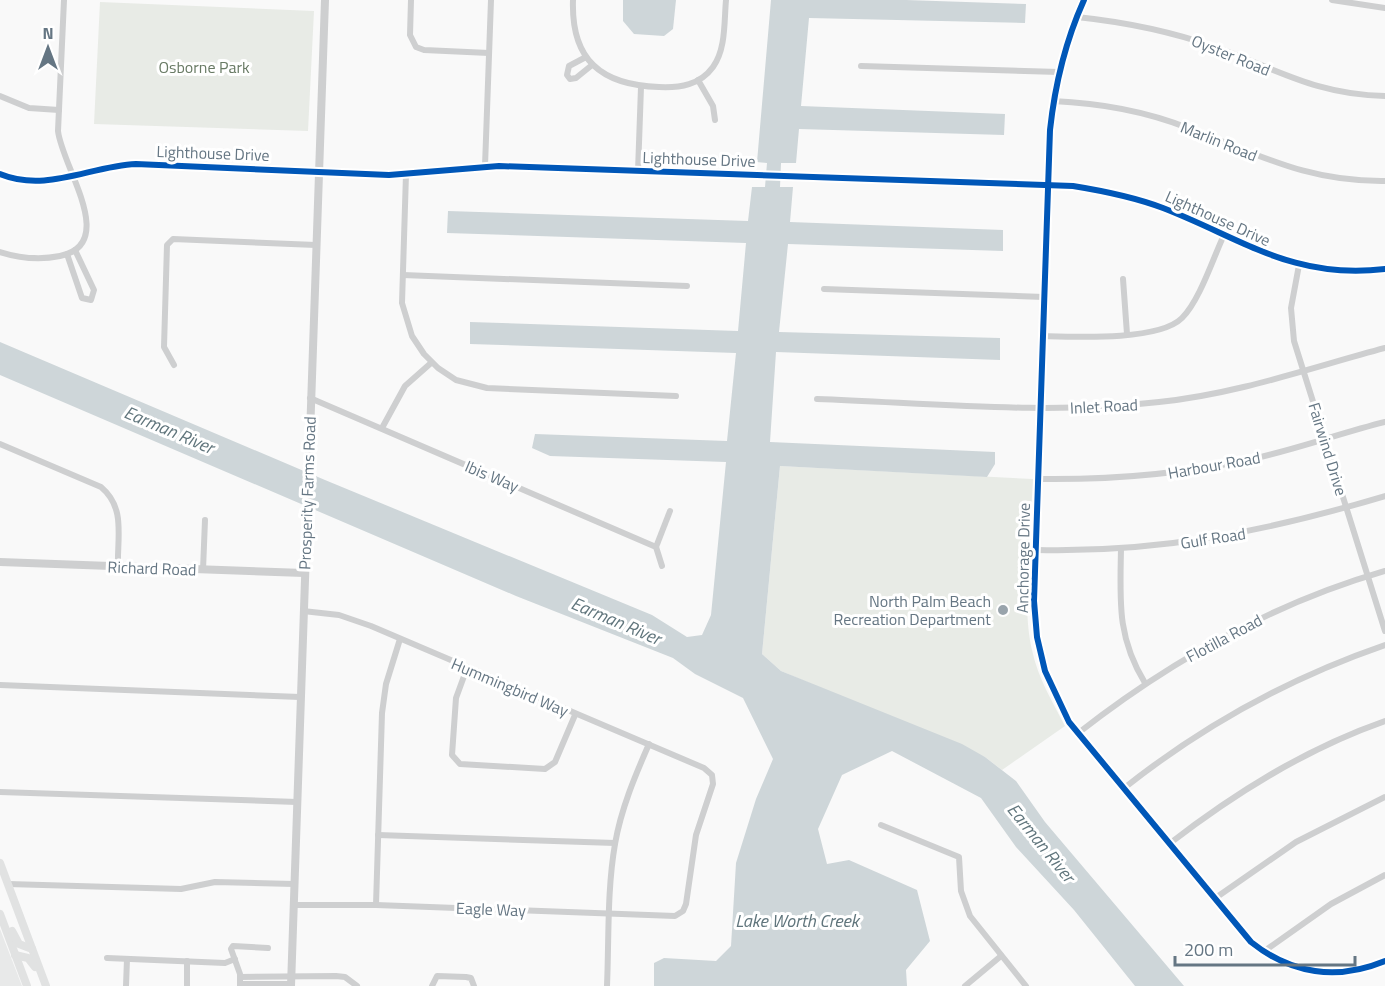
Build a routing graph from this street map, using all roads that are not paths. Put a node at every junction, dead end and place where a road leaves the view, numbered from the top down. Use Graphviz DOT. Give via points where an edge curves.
graph roads {
  1 [pos="64,0"];
  2 [pos="325,0"];
  3 [pos="411,0"];
  4 [pos="490,0"];
  5 [pos="573,0"];
  6 [pos="726,0"];
  7 [pos="1084,0"];
  8 [pos="1332,0"];
  9 [pos="1385,8"];
  10 [pos="1077,17"];
  11 [pos="489,53"];
  12 [pos="586,57"];
  13 [pos="592,65"];
  14 [pos="861,66"];
  15 [pos="1059,72"];
  16 [pos="698,80"];
  17 [pos="641,87"];
  18 [pos="0,96"];
  19 [pos="1385,96"];
  20 [pos="1053,101"];
  21 [pos="59,110"];
  22 [pos="716,120"];
  23 [pos="485,166"];
  24 [pos="318,171"];
  25 [pos="638,171"];
  26 [pos="0,174"];
  27 [pos="406,174"];
  28 [pos="71,176"];
  29 [pos="1385,181"];
  30 [pos="1048,185"];
  31 [pos="1224,235"];
  32 [pos="316,245"];
  33 [pos="75,250"];
  34 [pos="0,252"];
  35 [pos="67,254"];
  36 [pos="1299,265"];
  37 [pos="1385,269"];
  38 [pos="403,275"];
  39 [pos="1123,279"];
  40 [pos="687,286"];
  41 [pos="824,290"];
  42 [pos="1044,297"];
  43 [pos="1127,334"];
  44 [pos="1043,336"];
  45 [pos="1385,348"];
  46 [pos="431,363"];
  47 [pos="174,365"];
  48 [pos="1303,371"];
  49 [pos="676,396"];
  50 [pos="310,398"];
  51 [pos="817,399"];
  52 [pos="1041,407"];
  53 [pos="1385,422"];
  54 [pos="382,428"];
  55 [pos="1325,439"];
  56 [pos="0,444"];
  57 [pos="1038,479"];
  58 [pos="1385,496"];
  59 [pos="1346,508"];
  60 [pos="670,511"];
  61 [pos="205,520"];
  62 [pos="656,547"];
  63 [pos="1121,549"];
  64 [pos="1036,550"];
  65 [pos="0,562"];
  66 [pos="118,566"];
  67 [pos="662,566"];
  68 [pos="203,570"];
  69 [pos="1385,571"];
  70 [pos="304,573"];
  71 [pos="1368,576"];
  72 [pos="303,611"];
  73 [pos="1385,631"];
  74 [pos="400,639"];
  75 [pos="1385,645"];
  76 [pos="467,668"];
  77 [pos="1145,683"];
  78 [pos="0,685"];
  79 [pos="300,697"];
  80 [pos="575,715"];
  81 [pos="1385,721"];
  82 [pos="1077,734"];
  83 [pos="649,744"];
  84 [pos="1123,789"];
  85 [pos="0,792"];
  86 [pos="1385,797"];
  87 [pos="297,802"];
  88 [pos="881,825"];
  89 [pos="378,835"];
  90 [pos="615,843"];
  91 [pos="1168,844"];
  92 [pos="0,863"];
  93 [pos="1385,875"];
  94 [pos="0,877"];
  95 [pos="294,884"];
  96 [pos="9,887"];
  97 [pos="1214,899"];
  98 [pos="293,905"];
  99 [pos="376,905"];
  100 [pos="685,908"];
  101 [pos="0,913"];
  102 [pos="609,913"];
  103 [pos="268,948"];
  104 [pos="32,949"];
  105 [pos="1263,951"];
  106 [pos="15,955"];
  107 [pos="1001,956"];
  108 [pos="107,958"];
  109 [pos="127,958"];
  110 [pos="235,959"];
  111 [pos="187,961"];
  112 [pos="1385,961"];
  113 [pos="240,982"];
  114 [pos="291,982"];
  115 [pos="27,986"];
  116 [pos="45,986"];
  117 [pos="126,986"];
  118 [pos="187,986"];
  119 [pos="357,986"];
  120 [pos="432,986"];
  121 [pos="474,986"];
  122 [pos="607,986"];
  123 [pos="965,986"];
  124 [pos="1026,986"];
  1 -- 21 [label="street"];
  2 -- 24 [label="street, Prosperity Farms Road"];
  3 -- 11 [label="street" via="410,35 416,47"];
  4 -- 11 [label="street"];
  5 -- 12 [label="street" via="574,29"];
  6 -- 16 [label="street" via="720,51 713,66"];
  7 -- 10 [label="street, Anchorage Drive"];
  8 -- 9 [label="street"];
  10 -- 15 [label="street, Anchorage Drive"];
  10 -- 19 [label="street, Oyster Road" via="1182,36 1322,88"];
  11 -- 23 [label="street"];
  12 -- 13 [label="street"];
  12 -- 13 [label="street" via="569,66 567,75 576,78"];
  13 -- 17 [label="street" via="612,79"];
  14 -- 15 [label="street"];
  15 -- 20 [label="street, Anchorage Drive"];
  16 -- 17 [label="street" via="682,87"];
  16 -- 22 [label="street" via="713,106"];
  17 -- 25 [label="street"];
  18 -- 21 [label="street" via="29,108"];
  20 -- 29 [label="street, Marlin Road" via="1163,119 1295,170"];
  20 -- 30 [label="street, Anchorage Drive"];
  21 -- 28 [label="street" via="59,141"];
  23 -- 25 [label="street, Lighthouse Drive"];
  23 -- 27 [label="street, Lighthouse Drive"];
  24 -- 27 [label="street, Lighthouse Drive"];
  24 -- 28 [label="street, Lighthouse Drive" via="136,164"];
  24 -- 32 [label="street, Prosperity Farms Road"];
  25 -- 30 [label="street, Lighthouse Drive"];
  26 -- 28 [label="street, Lighthouse Drive" via="35,182"];
  27 -- 38 [label="street"];
  28 -- 33 [label="street" via="88,225 86,239"];
  30 -- 31 [label="street, Lighthouse Drive" via="1139,200"];
  30 -- 42 [label="street, Anchorage Drive"];
  31 -- 36 [label="street, Lighthouse Drive"];
  31 -- 43 [label="street" via="1184,316 1162,329"];
  32 -- 47 [label="street" via="169,242 164,347"];
  32 -- 50 [label="street, Prosperity Farms Road"];
  33 -- 35 [label="street"];
  33 -- 35 [label="street" via="94,290 91,300 82,298"];
  34 -- 35 [label="street" via="40,258"];
  36 -- 37 [label="street, Lighthouse Drive" via="1343,271"];
  36 -- 48 [label="street, Fairwind Drive" via="1292,325"];
  38 -- 40 [label="street"];
  38 -- 46 [label="street" via="402,303 408,328"];
  39 -- 43 [label="street"];
  41 -- 42 [label="street"];
  42 -- 44 [label="street, Anchorage Drive"];
  43 -- 44 [label="street"];
  44 -- 52 [label="street, Anchorage Drive"];
  45 -- 48 [label="street, Inlet Road"];
  46 -- 49 [label="street" via="456,380 487,388"];
  46 -- 54 [label="street" via="405,386"];
  48 -- 52 [label="street, Inlet Road" via="1230,391 1161,402"];
  48 -- 55 [label="street, Fairwind Drive"];
  50 -- 54 [label="street, Ibis Way"];
  50 -- 70 [label="street, Prosperity Farms Road"];
  51 -- 52 [label="street, Inlet Road"];
  52 -- 57 [label="street, Anchorage Drive"];
  53 -- 55 [label="street, Harbour Road"];
  54 -- 62 [label="street, Ibis Way"];
  55 -- 57 [label="street, Harbour Road" via="1253,459 1181,472"];
  55 -- 59 [label="street, Fairwind Drive"];
  56 -- 66 [label="street" via="110,494 119,512"];
  57 -- 64 [label="street, Anchorage Drive"];
  58 -- 59 [label="street, Gulf Road"];
  59 -- 63 [label="street, Gulf Road" via="1233,536"];
  59 -- 71 [label="street, Fairwind Drive"];
  60 -- 62 [label="street"];
  61 -- 68 [label="street"];
  62 -- 67 [label="street"];
  63 -- 64 [label="street, Gulf Road"];
  63 -- 77 [label="street" via="1122,629 1129,654"];
  64 -- 82 [label="street, Anchorage Drive" via="1035,619 1040,654 1058,703"];
  65 -- 66 [label="street, Richard Road"];
  66 -- 68 [label="street, Richard Road"];
  68 -- 70 [label="street, Richard Road"];
  69 -- 71 [label="street, Flotilla Road"];
  70 -- 72 [label="street, Prosperity Farms Road"];
  71 -- 73 [label="street, Fairwind Drive"];
  71 -- 77 [label="street, Flotilla Road" via="1300,600 1237,629"];
  72 -- 74 [label="street, Hummingbird Way" via="339,615"];
  72 -- 79 [label="street, Prosperity Farms Road"];
  74 -- 76 [label="street, Hummingbird Way"];
  74 -- 89 [label="street" via="383,701"];
  75 -- 84 [label="street" via="1323,668 1246,706 1179,747"];
  76 -- 80 [label="street, Hummingbird Way"];
  76 -- 80 [label="street" via="453,711 452,755 460,765 550,767"];
  77 -- 82 [label="street, Flotilla Road"];
  78 -- 79 [label="street"];
  79 -- 87 [label="street, Prosperity Farms Road"];
  80 -- 83 [label="street, Hummingbird Way"];
  81 -- 91 [label="street" via="1281,768"];
  82 -- 84 [label="street, Anchorage Drive"];
  83 -- 90 [label="street" via="627,797"];
  83 -- 100 [label="street, Hummingbird Way" via="712,775 713,784 692,856"];
  84 -- 91 [label="street, Anchorage Drive"];
  85 -- 87 [label="street"];
  86 -- 97 [label="street" via="1296,842"];
  87 -- 95 [label="street, Prosperity Farms Road"];
  88 -- 107 [label="street" via="959,857 960,885 967,909"];
  89 -- 90 [label="street"];
  89 -- 99 [label="street"];
  90 -- 102 [label="street"];
  91 -- 97 [label="street, Anchorage Drive"];
  92 -- 96 [label="main road"];
  93 -- 105 [label="street" via="1331,904"];
  94 -- 96 [label="main road"];
  95 -- 96 [label="street" via="215,882 181,889"];
  95 -- 98 [label="street, Prosperity Farms Road"];
  96 -- 104 [label="main road"];
  97 -- 105 [label="street, Anchorage Drive"];
  98 -- 99 [label="street, Eagle Way"];
  98 -- 114 [label="street, Prosperity Farms Road"];
  99 -- 102 [label="street, Eagle Way"];
  100 -- 102 [label="street, Eagle Way" via="675,916"];
  101 -- 104 [label="main road" via="20,944"];
  101 -- 106 [label="main road"];
  102 -- 122 [label="street"];
  103 -- 110 [label="street" via="233,946"];
  104 -- 116 [label="main road"];
  105 -- 112 [label="street, Anchorage Drive" via="1293,967 1322,973 1351,972"];
  106 -- 115 [label="main road"];
  106 -- 116 [label="main road" via="32,961"];
  107 -- 123 [label="street"];
  107 -- 124 [label="street"];
  108 -- 109 [label="street"];
  109 -- 111 [label="street"];
  109 -- 117 [label="street"];
  110 -- 111 [label="street" via="225,963"];
  110 -- 113 [label="street"];
  111 -- 118 [label="street"];
  113 -- 114 [label="street"];
  114 -- 119 [label="street" via="341,976"];
  120 -- 121 [label="street" via="437,976 466,976"];
}
